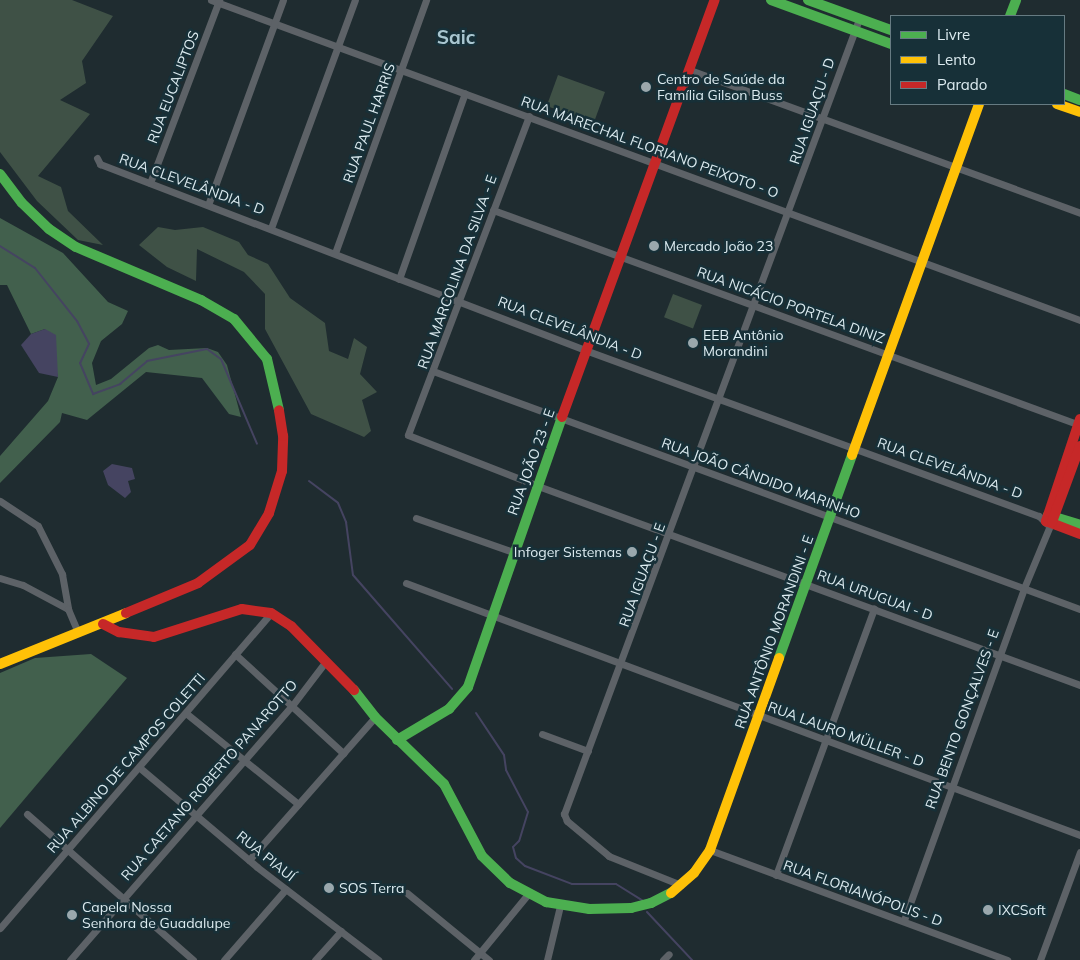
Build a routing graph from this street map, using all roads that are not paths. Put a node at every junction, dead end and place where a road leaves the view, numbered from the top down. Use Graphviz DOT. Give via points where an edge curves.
graph roads {
  1 [pos="283,0"];
  2 [pos="355,0"];
  3 [pos="426,0"];
  4 [pos="715,0"];
  5 [pos="771,0"];
  6 [pos="806,0"];
  7 [pos="1016,0"];
  8 [pos="216,1"];
  9 [pos="799,10"];
  10 [pos="1010,15"];
  11 [pos="859,19"];
  12 [pos="274,23"];
  13 [pos="890,30"];
  14 [pos="854,31"];
  15 [pos="890,44"];
  16 [pos="337,46"];
  17 [pos="402,70"];
  18 [pos="690,70"];
  19 [pos="465,93"];
  20 [pos="1065,94"];
  21 [pos="1080,100"];
  22 [pos="979,105"];
  23 [pos="1060,105"];
  24 [pos="1080,112"];
  25 [pos="528,116"];
  26 [pos="822,119"];
  27 [pos="97,158"];
  28 [pos="657,163"];
  29 [pos="956,167"];
  30 [pos="0,174"];
  31 [pos="150,183"];
  32 [pos="208,205"];
  33 [pos="493,210"];
  34 [pos="790,212"];
  35 [pos="1080,213"];
  36 [pos="271,228"];
  37 [pos="335,253"];
  38 [pos="623,258"];
  39 [pos="922,260"];
  40 [pos="399,279"];
  41 [pos="460,302"];
  42 [pos="755,306"];
  43 [pos="1080,320"];
  44 [pos="585,350"];
  45 [pos="888,354"];
  46 [pos="433,372"];
  47 [pos="721,398"];
  48 [pos="562,418"];
  49 [pos="1079,422"];
  50 [pos="408,435"];
  51 [pos="1080,446"];
  52 [pos="856,448"];
  53 [pos="695,468"];
  54 [pos="538,486"];
  55 [pos="0,501"];
  56 [pos="830,516"];
  57 [pos="416,518"];
  58 [pos="1047,520"];
  59 [pos="1080,525"];
  60 [pos="670,534"];
  61 [pos="1080,534"];
  62 [pos="513,552"];
  63 [pos="0,578"];
  64 [pos="406,583"];
  65 [pos="806,583"];
  66 [pos="1024,588"];
  67 [pos="874,608"];
  68 [pos="68,609"];
  69 [pos="1080,609"];
  70 [pos="271,613"];
  71 [pos="490,616"];
  72 [pos="103,624"];
  73 [pos="78,633"];
  74 [pos="234,654"];
  75 [pos="1000,655"];
  76 [pos="326,661"];
  77 [pos="0,664"];
  78 [pos="622,664"];
  79 [pos="1080,684"];
  80 [pos="291,706"];
  81 [pos="187,714"];
  82 [pos="758,715"];
  83 [pos="374,717"];
  84 [pos="542,734"];
  85 [pos="397,740"];
  86 [pos="826,740"];
  87 [pos="343,752"];
  88 [pos="588,752"];
  89 [pos="244,760"];
  90 [pos="140,768"];
  91 [pos="952,787"];
  92 [pos="298,804"];
  93 [pos="27,814"];
  94 [pos="196,815"];
  95 [pos="1080,835"];
  96 [pos="68,850"];
  97 [pos="710,850"];
  98 [pos="1080,852"];
  99 [pos="249,860"];
  100 [pos="776,875"];
  101 [pos="681,885"];
  102 [pos="286,889"];
  103 [pos="407,893"];
  104 [pos="528,894"];
  105 [pos="123,898"];
  106 [pos="560,906"];
  107 [pos="904,920"];
  108 [pos="0,928"];
  109 [pos="341,931"];
  110 [pos="480,952"];
  111 [pos="70,960"];
  112 [pos="193,960"];
  113 [pos="224,960"];
  114 [pos="315,960"];
  115 [pos="378,960"];
  116 [pos="474,960"];
  117 [pos="489,960"];
  118 [pos="547,960"];
  119 [pos="1007,960"];
  120 [pos="1040,960"];
  1 -- 12 [label="street"];
  2 -- 16 [label="street"];
  3 -- 17 [label="street, RUA PAUL HARRIS"];
  4 -- 18 [label="main road, RUA JOÃO 23 - E"];
  5 -- 9 [label="main road"];
  6 -- 9 [label="main road"];
  6 -- 11 [label="main road"];
  7 -- 10 [label="main road"];
  8 -- 12 [label="street, RUA MARECHAL FLORIANO PEIXOTO - O"];
  8 -- 31 [label="street, RUA EUCALIPTOS"];
  9 -- 14 [label="main road"];
  11 -- 13 [label="main road"];
  11 -- 14 [label="street, RUA IGUAÇU - D"];
  12 -- 16 [label="street, RUA MARECHAL FLORIANO PEIXOTO - O"];
  12 -- 32 [label="street"];
  14 -- 15 [label="main road"];
  14 -- 26 [label="street, RUA IGUAÇU - D"];
  16 -- 17 [label="street, RUA MARECHAL FLORIANO PEIXOTO - O"];
  16 -- 36 [label="street"];
  17 -- 19 [label="street, RUA MARECHAL FLORIANO PEIXOTO - O"];
  17 -- 37 [label="street, RUA PAUL HARRIS"];
  18 -- 26 [label="street"];
  18 -- 28 [label="main road, RUA JOÃO 23 - E"];
  19 -- 25 [label="street, RUA MARECHAL FLORIANO PEIXOTO - O"];
  19 -- 40 [label="street"];
  20 -- 21 [label="main road"];
  22 -- 29 [label="main road, RUA ANTÔNIO MORANDINI - E"];
  23 -- 24 [label="main road"];
  25 -- 28 [label="street, RUA MARECHAL FLORIANO PEIXOTO - O"];
  25 -- 33 [label="street, RUA MARCOLINA DA SILVA - E"];
  26 -- 29 [label="street"];
  26 -- 34 [label="street, RUA IGUAÇU - D"];
  27 -- 31 [label="street, RUA CLEVELÂNDIA - D" via="100,164"];
  28 -- 34 [label="street, RUA MARECHAL FLORIANO PEIXOTO - O"];
  28 -- 38 [label="main road, RUA JOÃO 23 - E"];
  29 -- 35 [label="street"];
  29 -- 39 [label="main road, RUA ANTÔNIO MORANDINI - E"];
  30 -- 72 [label="main road" via="22,203 76,247 202,300 234,319 267,359 276,387 283,436 282,471 269,513 250,544 216,574"];
  31 -- 32 [label="street, RUA CLEVELÂNDIA - D"];
  32 -- 36 [label="street, RUA CLEVELÂNDIA - D"];
  33 -- 38 [label="street, RUA NICÁCIO PORTELA DINIZ"];
  33 -- 41 [label="street, RUA MARCOLINA DA SILVA - E"];
  34 -- 39 [label="street, RUA MARECHAL FLORIANO PEIXOTO - O"];
  34 -- 42 [label="street, RUA IGUAÇU - E"];
  36 -- 37 [label="street, RUA CLEVELÂNDIA - D"];
  37 -- 40 [label="street, RUA CLEVELÂNDIA - D"];
  38 -- 42 [label="street, RUA NICÁCIO PORTELA DINIZ"];
  38 -- 44 [label="main road, RUA JOÃO 23 - E"];
  39 -- 43 [label="street, RUA MARECHAL FLORIANO PEIXOTO - O"];
  39 -- 45 [label="main road, RUA ANTÔNIO MORANDINI - E"];
  40 -- 41 [label="street, RUA CLEVELÂNDIA - D"];
  41 -- 44 [label="street, RUA CLEVELÂNDIA - D"];
  41 -- 46 [label="street, RUA MARCOLINA DA SILVA - E"];
  42 -- 45 [label="street, RUA NICÁCIO PORTELA DINIZ"];
  42 -- 47 [label="street, RUA IGUAÇU - E"];
  44 -- 47 [label="street, RUA CLEVELÂNDIA - D"];
  44 -- 48 [label="main road, RUA JOÃO 23 - E"];
  45 -- 49 [label="street, RUA NICÁCIO PORTELA DINIZ"];
  45 -- 52 [label="main road, RUA ANTÔNIO MORANDINI - E"];
  46 -- 48 [label="street, RUA JOÃO CÂNDIDO MARINHO"];
  46 -- 50 [label="street, RUA MARCOLINA DA SILVA - E"];
  47 -- 52 [label="street, RUA CLEVELÂNDIA - D"];
  47 -- 53 [label="street, RUA IGUAÇU - E"];
  48 -- 53 [label="street, RUA JOÃO CÂNDIDO MARINHO"];
  48 -- 54 [label="main road, RUA JOÃO 23 - E"];
  49 -- 58 [label="main road, RUA BENTO GONÇALVES - E"];
  50 -- 54 [label="street, RUA URUGUAI - D"];
  51 -- 58 [label="main road, RUA BENTO GONÇALVES - E"];
  52 -- 56 [label="main road, RUA ANTÔNIO MORANDINI - E"];
  52 -- 58 [label="street, RUA CLEVELÂNDIA - D"];
  53 -- 56 [label="street, RUA JOÃO CÂNDIDO MARINHO"];
  53 -- 60 [label="street, RUA IGUAÇU - E"];
  54 -- 60 [label="street, RUA URUGUAI - D"];
  54 -- 62 [label="main road, RUA JOÃO 23 - E"];
  55 -- 68 [label="street" via="38,526 62,574"];
  56 -- 65 [label="main road, RUA ANTÔNIO MORANDINI - E"];
  56 -- 66 [label="street, RUA JOÃO CÂNDIDO MARINHO"];
  57 -- 62 [label="street"];
  58 -- 59 [label="main road, RUA CLEVELÂNDIA - D"];
  58 -- 61 [label="main road, RUA CLEVELÂNDIA - D"];
  58 -- 66 [label="street, RUA BENTO GONÇALVES - E"];
  60 -- 65 [label="street, RUA URUGUAI - D"];
  60 -- 78 [label="street, RUA IGUAÇU - E"];
  62 -- 71 [label="main road, RUA JOÃO 23 - E"];
  63 -- 68 [label="street" via="22,585"];
  64 -- 71 [label="street, RUA LAURO MÜLLER - D"];
  65 -- 67 [label="street, RUA URUGUAI - D"];
  65 -- 82 [label="main road, RUA ANTÔNIO MORANDINI - E"];
  66 -- 69 [label="street, RUA JOÃO CÂNDIDO MARINHO"];
  66 -- 75 [label="street, RUA BENTO GONÇALVES - E"];
  67 -- 75 [label="street, RUA URUGUAI - D"];
  67 -- 86 [label="street"];
  68 -- 73 [label="street"];
  70 -- 72 [label="main road" via="242,609 154,637 119,632"];
  70 -- 74 [label="street, RUA ALBINO DE CAMPOS COLETTI"];
  70 -- 76 [label="main road, RUA ANTÔNIO MORANDINI - E" via="291,626"];
  71 -- 78 [label="street, RUA LAURO MÜLLER - D"];
  71 -- 85 [label="main road, RUA JOÃO 23 - E" via="476,667 458,700"];
  72 -- 73 [label="main road"];
  73 -- 77 [label="main road"];
  74 -- 80 [label="street"];
  74 -- 81 [label="street, RUA ALBINO DE CAMPOS COLETTI"];
  75 -- 79 [label="street, RUA URUGUAI - D"];
  75 -- 91 [label="street, RUA BENTO GONÇALVES - E"];
  76 -- 80 [label="street, RUA CAETANO ROBERTO PANAROTTO"];
  76 -- 83 [label="main road, RUA ANTÔNIO MORANDINI - E" via="348,682"];
  78 -- 82 [label="street, RUA LAURO MÜLLER - D"];
  78 -- 88 [label="street, RUA IGUAÇU - E"];
  80 -- 87 [label="street"];
  80 -- 89 [label="street, RUA CAETANO ROBERTO PANAROTTO"];
  81 -- 89 [label="street"];
  81 -- 90 [label="street, RUA ALBINO DE CAMPOS COLETTI"];
  82 -- 86 [label="street, RUA LAURO MÜLLER - D"];
  82 -- 97 [label="main road, RUA ANTÔNIO MORANDINI - E"];
  83 -- 85 [label="main road, RUA ANTÔNIO MORANDINI - E"];
  83 -- 87 [label="street"];
  84 -- 88 [label="street"];
  85 -- 104 [label="main road, RUA ANTÔNIO MORANDINI - E" via="444,784 490,866"];
  86 -- 91 [label="street, RUA LAURO MÜLLER - D"];
  86 -- 100 [label="street"];
  87 -- 92 [label="street"];
  88 -- 101 [label="street, RUA IGUAÇU - E" via="564,817 610,856"];
  89 -- 92 [label="street"];
  89 -- 94 [label="street, RUA CAETANO ROBERTO PANAROTTO"];
  90 -- 94 [label="street, RUA PIAUÍ"];
  90 -- 96 [label="street, RUA ALBINO DE CAMPOS COLETTI"];
  91 -- 95 [label="street, RUA LAURO MÜLLER - D"];
  91 -- 107 [label="street, RUA BENTO GONÇALVES - E"];
  92 -- 99 [label="street"];
  93 -- 96 [label="street"];
  94 -- 99 [label="street, RUA PIAUÍ"];
  94 -- 105 [label="street, RUA CAETANO ROBERTO PANAROTTO"];
  96 -- 105 [label="street"];
  96 -- 108 [label="street, RUA ALBINO DE CAMPOS COLETTI"];
  97 -- 100 [label="street, RUA FLORIANÓPOLIS - D"];
  97 -- 101 [label="main road, RUA ANTÔNIO MORANDINI - E"];
  98 -- 120 [label="street"];
  99 -- 102 [label="street, RUA PIAUÍ"];
  100 -- 107 [label="street, RUA FLORIANÓPOLIS - D"];
  101 -- 106 [label="main road, RUA ANTÔNIO MORANDINI - E" via="651,904 631,908"];
  102 -- 109 [label="street, RUA PIAUÍ"];
  102 -- 113 [label="street"];
  103 -- 110 [label="street"];
  104 -- 106 [label="main road, RUA ANTÔNIO MORANDINI - E"];
  104 -- 110 [label="street"];
  105 -- 111 [label="street, RUA CAETANO ROBERTO PANAROTTO"];
  105 -- 112 [label="street"];
  106 -- 118 [label="street"];
  107 -- 119 [label="street, RUA FLORIANÓPOLIS - D"];
  109 -- 114 [label="street"];
  109 -- 115 [label="street, RUA PIAUÍ"];
  110 -- 116 [label="street"];
  110 -- 117 [label="street"];
}
